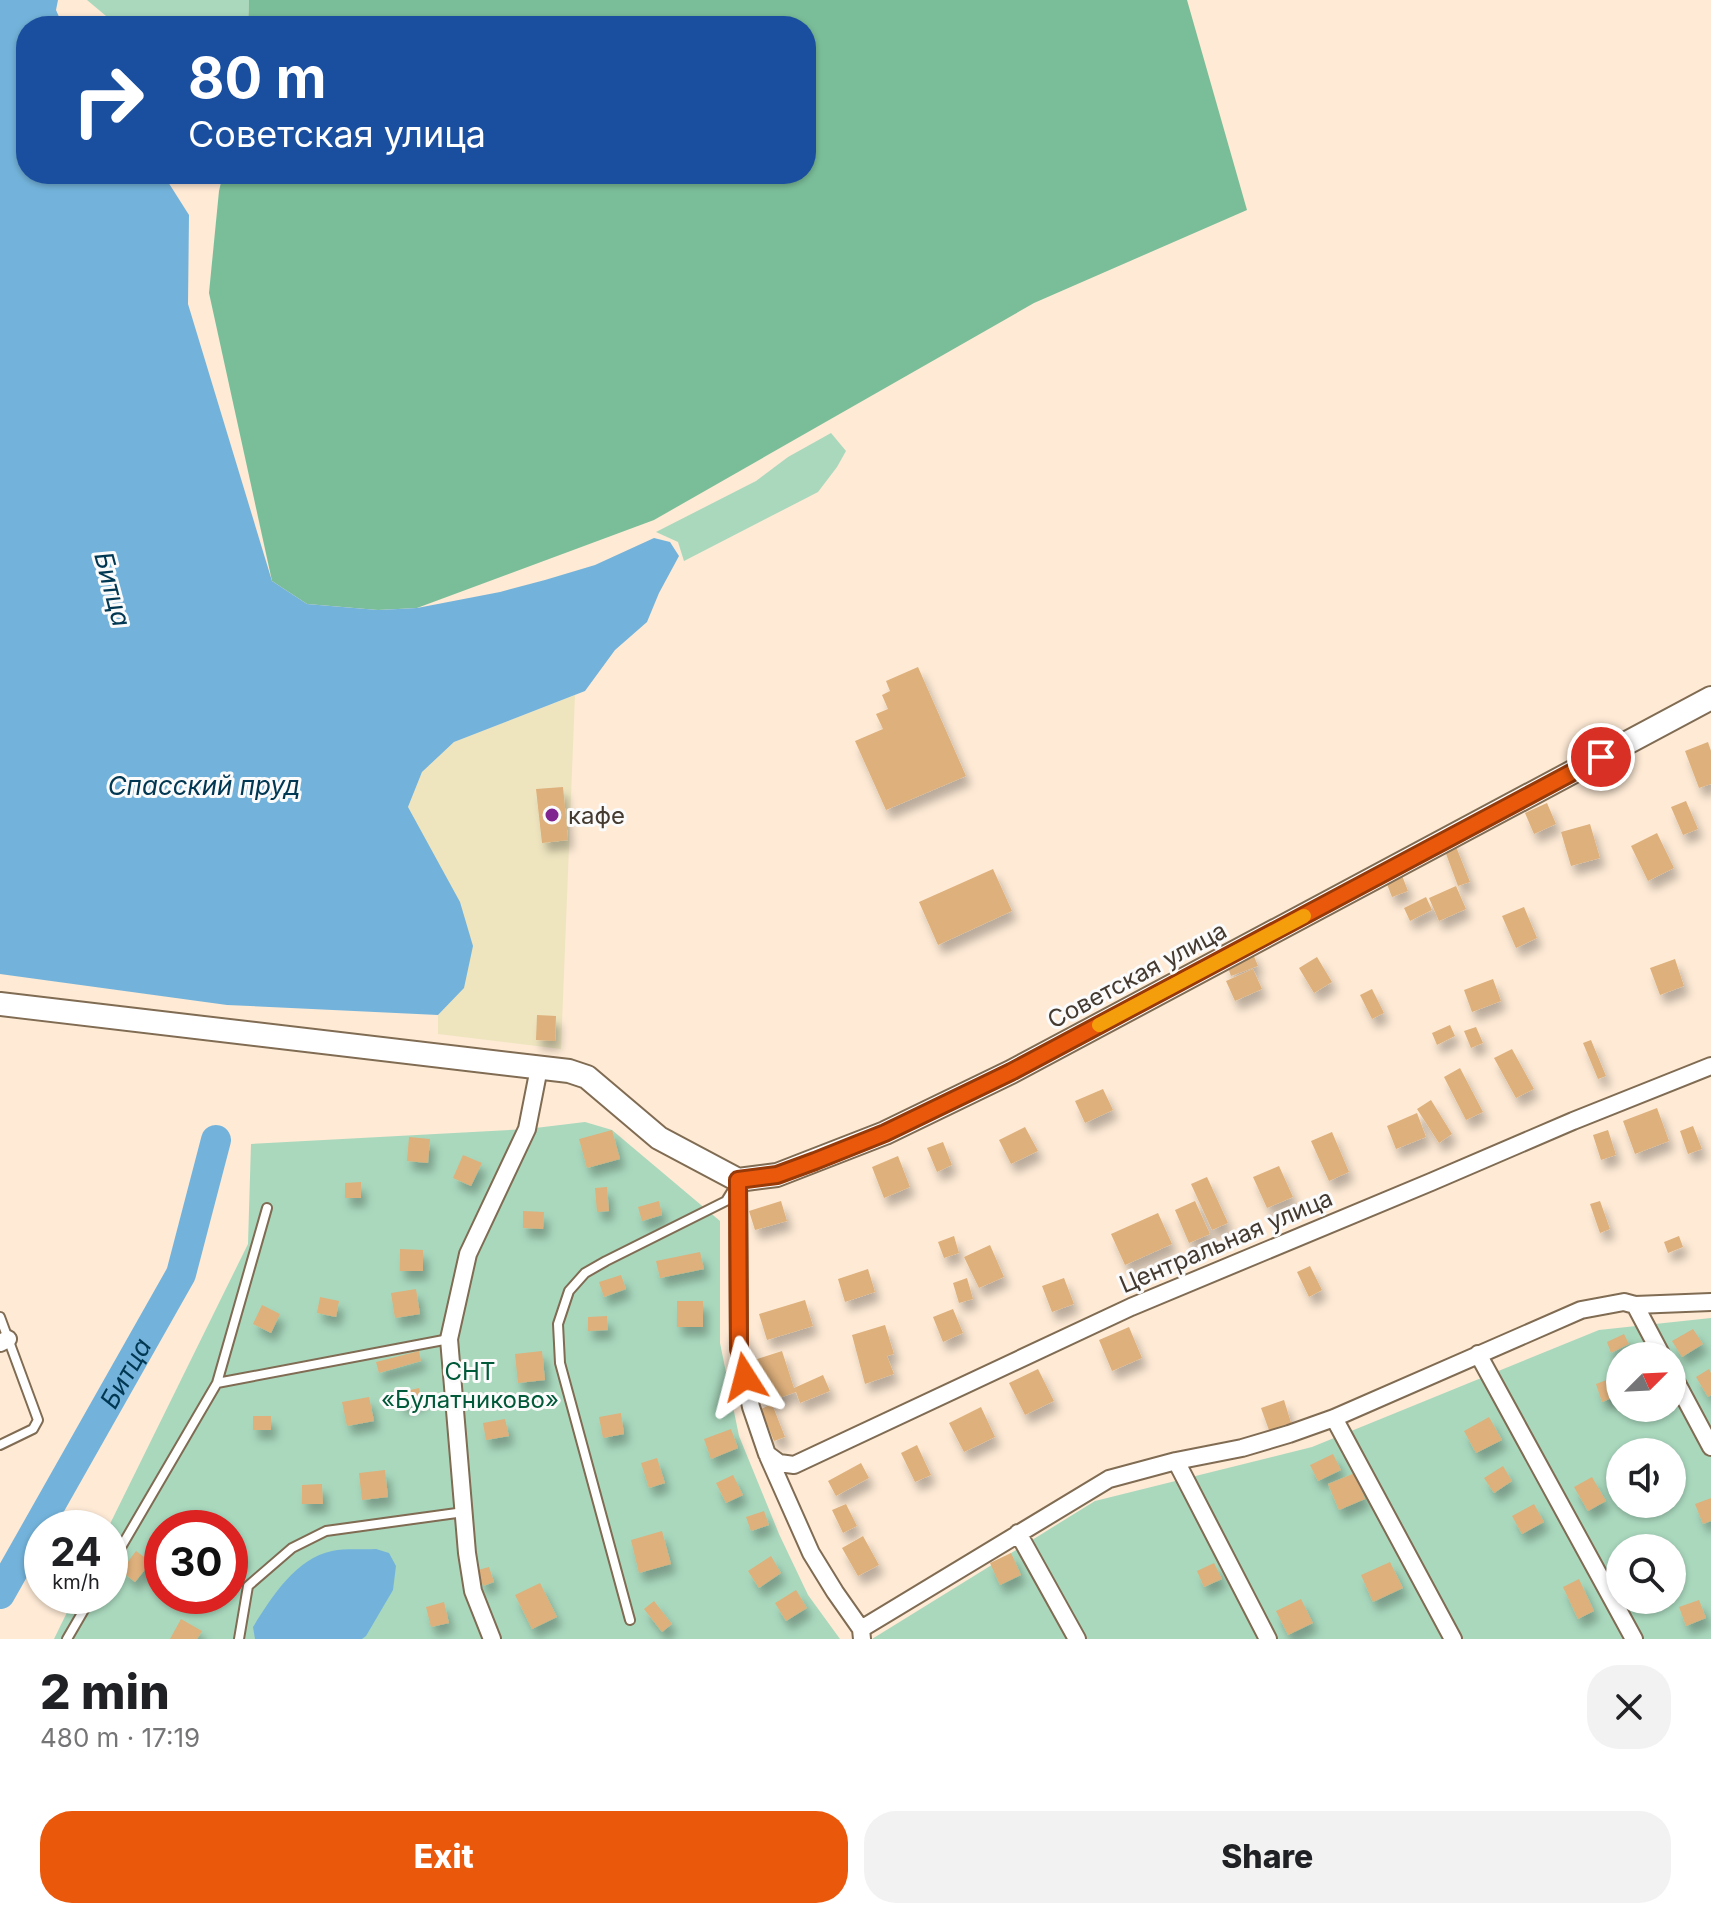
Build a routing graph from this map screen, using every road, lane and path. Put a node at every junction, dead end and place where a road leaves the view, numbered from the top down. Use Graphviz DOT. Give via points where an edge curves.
graph roads {
  1 [pos="1711,698"];
  2 [pos="0,1004"];
  3 [pos="1711,1066"];
  4 [pos="539,1068"];
  5 [pos="738,1180"];
  6 [pos="267,1208"];
  7 [pos="1711,1302"];
  8 [pos="1635,1305"];
  9 [pos="0,1317"];
  10 [pos="449,1339"];
  11 [pos="4,1341"];
  12 [pos="1655,1342"];
  13 [pos="1478,1354"];
  14 [pos="217,1383"];
  15 [pos="1686,1400"];
  16 [pos="1334,1418"];
  17 [pos="0,1445"];
  18 [pos="1711,1447"];
  19 [pos="767,1454"];
  20 [pos="1176,1461"];
  21 [pos="464,1512"];
  22 [pos="1018,1533"];
  23 [pos="128,1535"];
  24 [pos="82,1614"];
  25 [pos="630,1620"];
  26 [pos="861,1634"];
  27 [pos="67,1639"];
  28 [pos="239,1639"];
  29 [pos="492,1639"];
  30 [pos="1077,1639"];
  31 [pos="1268,1639"];
  32 [pos="1453,1639"];
  33 [pos="1634,1639"];
  1 -- 5 [label="street, Советская улица" via="1011,1072 829,1156 777,1175"];
  2 -- 4 [label="street"];
  3 -- 19 [label="street, Центральная улица" via="1131,1307 794,1465"];
  4 -- 5 [label="street" via="587,1077 659,1138"];
  4 -- 10 [label="street" via="527,1129 468,1254"];
  5 -- 19 [label="street" via="739,1348"];
  5 -- 25 [label="lane" via="726,1201 585,1273 569,1291 558,1324 560,1363"];
  6 -- 14 [label="lane"];
  7 -- 8 [label="street"];
  8 -- 12 [label="street"];
  8 -- 13 [label="street" via="1624,1302 1581,1310"];
  9 -- 11 [label="lane"];
  10 -- 14 [label="lane"];
  10 -- 21 [label="street"];
  11 -- 17 [label="lane" via="38,1420 33,1429"];
  13 -- 16 [label="street"];
  13 -- 33 [label="street"];
  14 -- 23 [label="lane"];
  15 -- 18 [label="street"];
  16 -- 20 [label="street" via="1242,1448"];
  16 -- 32 [label="street"];
  19 -- 26 [label="street" via="811,1553"];
  20 -- 22 [label="street" via="1109,1479"];
  20 -- 31 [label="street"];
  21 -- 28 [label="lane" via="326,1531 292,1548 248,1586"];
  21 -- 29 [label="street" via="473,1591"];
  22 -- 26 [label="street"];
  22 -- 30 [label="street"];
  24 -- 27 [label="lane"];
}
